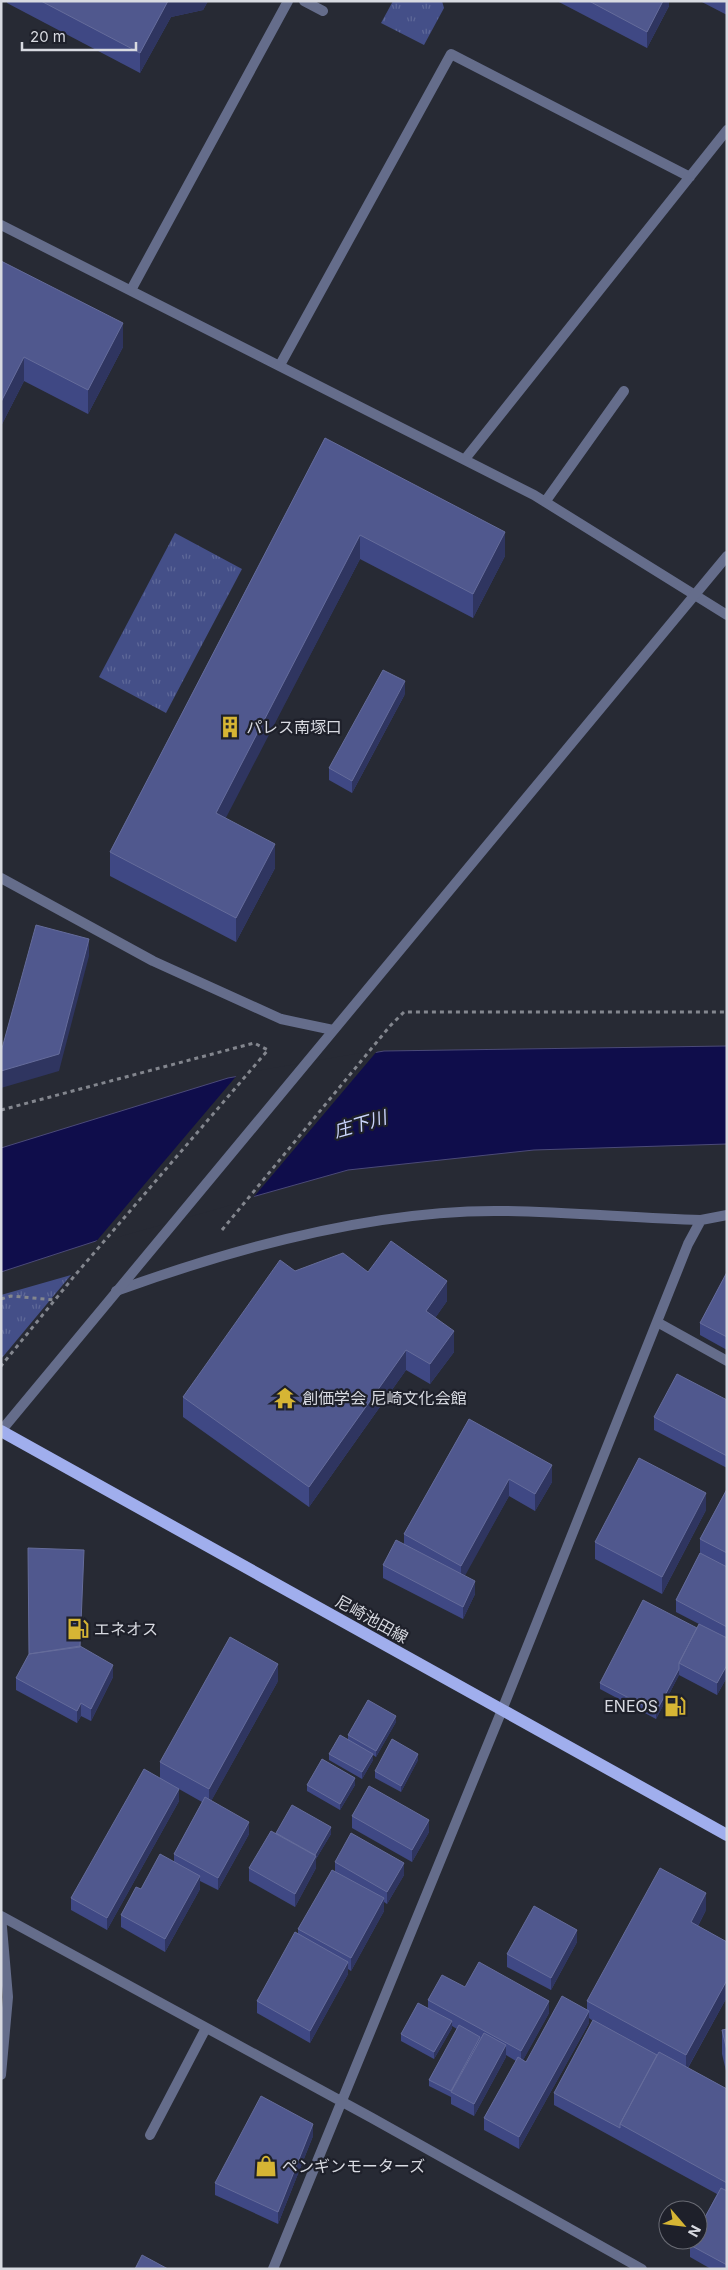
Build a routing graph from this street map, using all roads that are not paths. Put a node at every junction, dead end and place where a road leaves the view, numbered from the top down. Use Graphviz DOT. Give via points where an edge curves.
graph roads {
  1 [pos="288,1"];
  2 [pos="304,1"];
  3 [pos="323,11"];
  4 [pos="727,130"];
  5 [pos="690,177"];
  6 [pos="1,225"];
  7 [pos="131,290"];
  8 [pos="280,365"];
  9 [pos="624,391"];
  10 [pos="465,459"];
  11 [pos="544,502"];
  12 [pos="727,556"];
  13 [pos="695,595"];
  14 [pos="727,615"];
  15 [pos="1,878"];
  16 [pos="333,1030"];
  17 [pos="727,1216"];
  18 [pos="701,1220"];
  19 [pos="116,1291"];
  20 [pos="657,1322"];
  21 [pos="727,1361"];
  22 [pos="1,1431"];
  23 [pos="502,1710"];
  24 [pos="727,1835"];
  25 [pos="1,1916"];
  26 [pos="206,2028"];
  27 [pos="1,2075"];
  28 [pos="342,2102"];
  29 [pos="150,2134"];
  30 [pos="273,2269"];
  31 [pos="642,2269"];
  1 -- 7 [label="street"];
  2 -- 3 [label="street"];
  4 -- 5 [label="street"];
  5 -- 8 [label="street" via="451,54"];
  5 -- 10 [label="street"];
  6 -- 7 [label="street"];
  7 -- 8 [label="street"];
  8 -- 10 [label="street"];
  9 -- 11 [label="street"];
  10 -- 11 [label="street"];
  11 -- 13 [label="street"];
  12 -- 13 [label="street"];
  13 -- 14 [label="street"];
  13 -- 16 [label="street"];
  15 -- 16 [label="street" via="153,961 272,1016"];
  16 -- 19 [label="street"];
  17 -- 18 [label="street"];
  18 -- 19 [label="street" via="503,1211 405,1216 292,1237 173,1270"];
  18 -- 20 [label="street"];
  19 -- 22 [label="street"];
  20 -- 21 [label="street"];
  20 -- 23 [label="street"];
  22 -- 23 [label="main road, 尼崎池田線"];
  23 -- 24 [label="main road, 尼崎池田線"];
  23 -- 28 [label="street"];
  25 -- 26 [label="street"];
  25 -- 27 [label="street" via="8,1997"];
  26 -- 28 [label="street"];
  26 -- 29 [label="street"];
  28 -- 30 [label="street"];
  28 -- 31 [label="street"];
}
